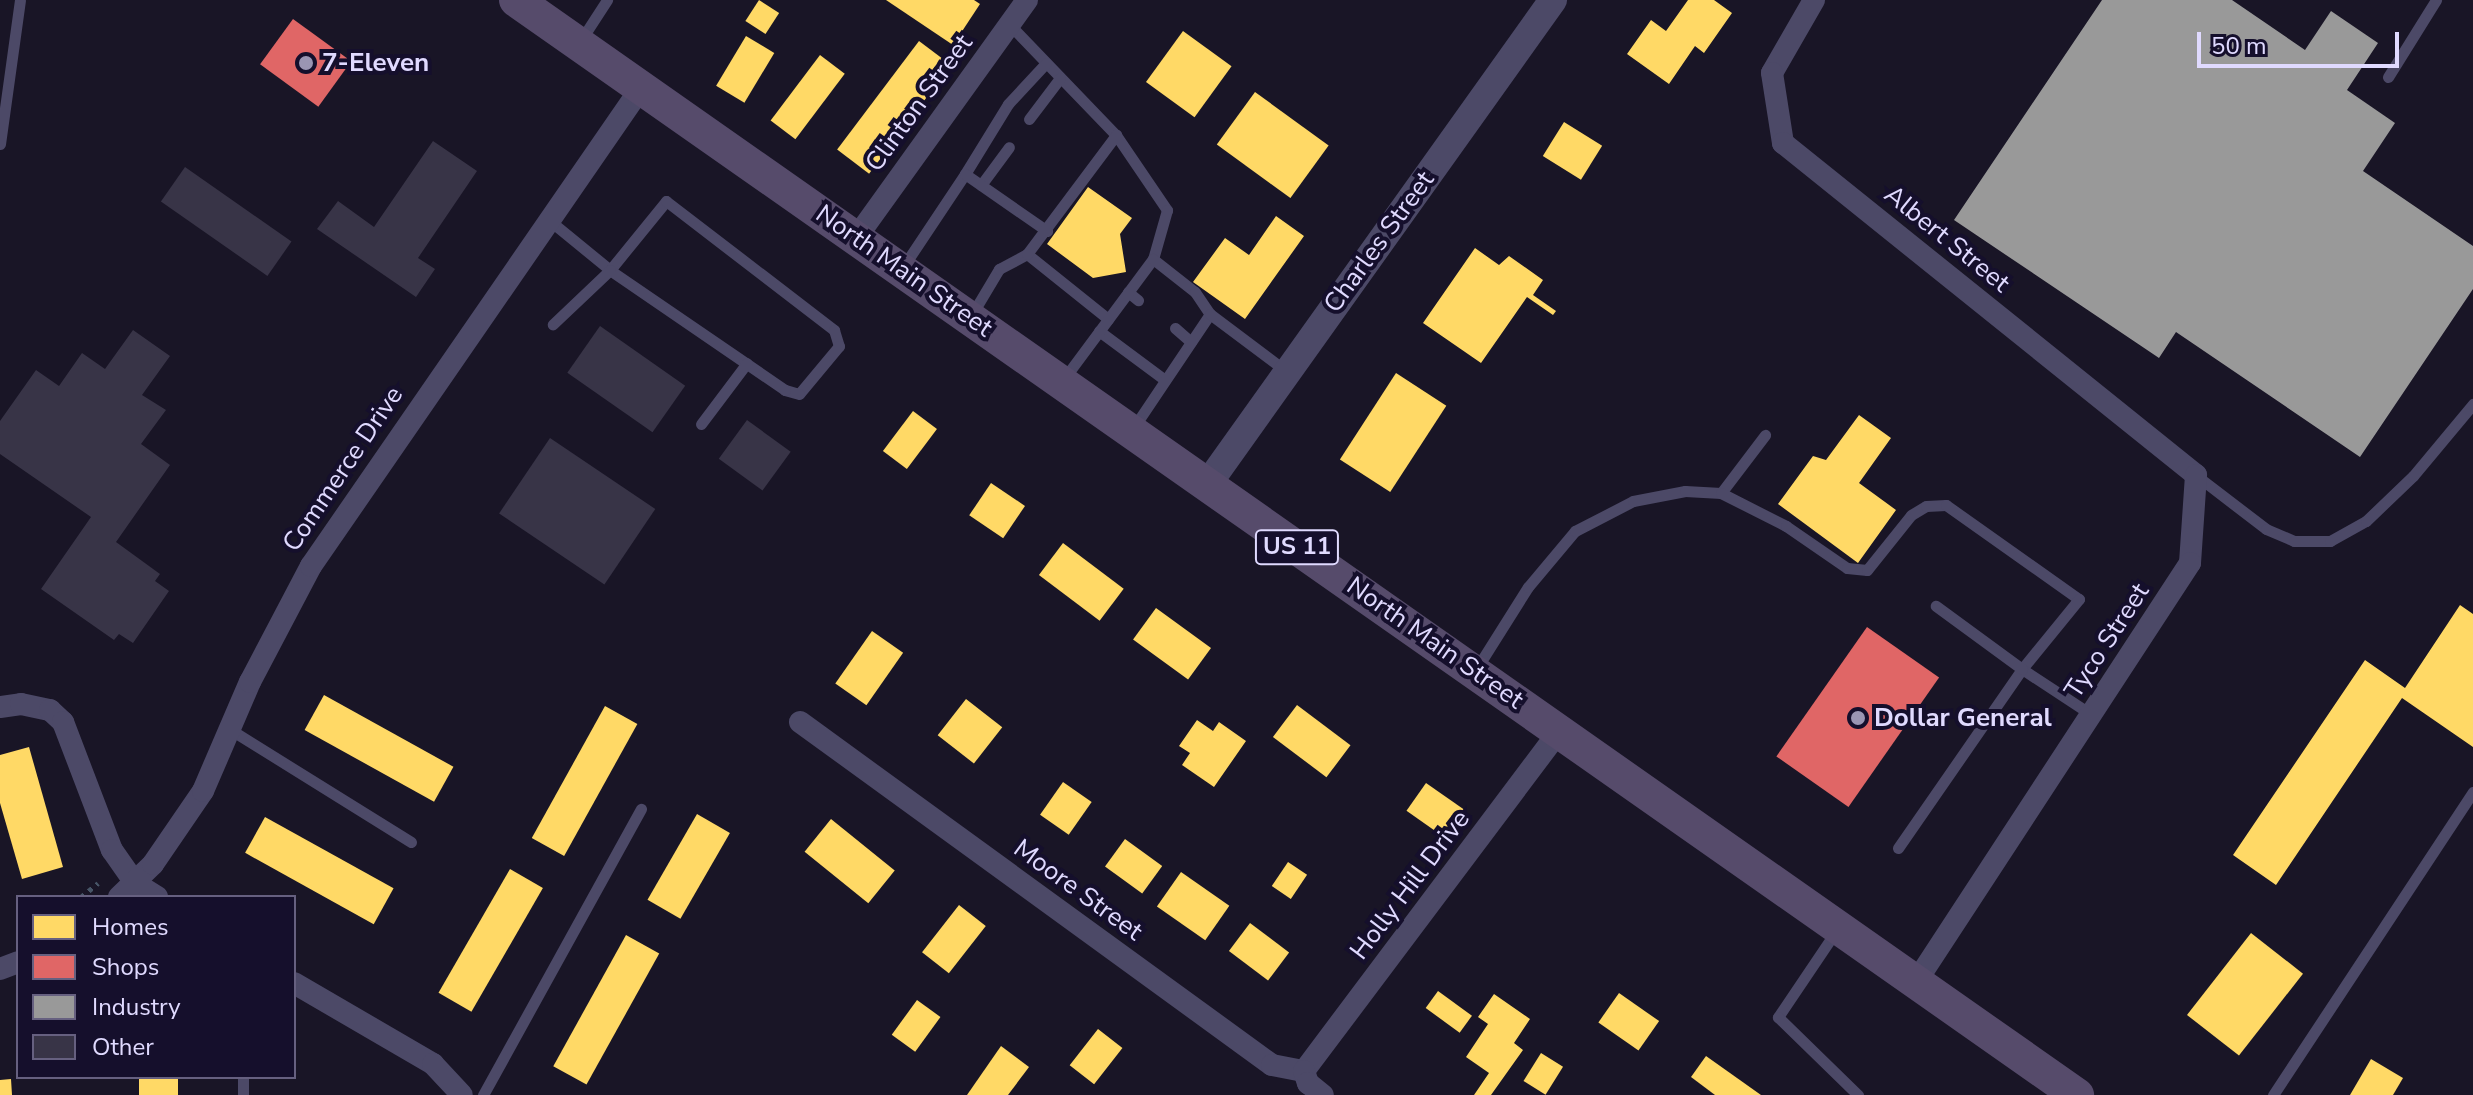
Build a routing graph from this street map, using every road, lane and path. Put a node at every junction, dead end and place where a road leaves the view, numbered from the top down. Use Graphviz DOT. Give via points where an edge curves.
graph roads {
  1 [pos="20,0"];
  2 [pos="516,0"];
  3 [pos="607,0"];
  4 [pos="1027,0"];
  5 [pos="1553,0"];
  6 [pos="1814,0"];
  7 [pos="2436,0"];
  8 [pos="1010,25"];
  9 [pos="579,43"];
  10 [pos="1046,63"];
  11 [pos="2388,77"];
  12 [pos="1060,78"];
  13 [pos="641,88"];
  14 [pos="1029,119"];
  15 [pos="1116,135"];
  16 [pos="0,144"];
  17 [pos="1009,147"];
  18 [pos="965,174"];
  19 [pos="981,185"];
  20 [pos="548,220"];
  21 [pos="1047,231"];
  22 [pos="856,238"];
  23 [pos="1027,254"];
  24 [pos="1153,259"];
  25 [pos="610,270"];
  26 [pos="901,270"];
  27 [pos="1128,292"];
  28 [pos="1138,300"];
  29 [pos="1210,314"];
  30 [pos="971,317"];
  31 [pos="1108,319"];
  32 [pos="553,324"];
  33 [pos="1175,328"];
  34 [pos="1099,331"];
  35 [pos="1191,342"];
  36 [pos="747,363"];
  37 [pos="1286,371"];
  38 [pos="1165,380"];
  39 [pos="1061,382"];
  40 [pos="2473,404"];
  41 [pos="701,424"];
  42 [pos="1131,432"];
  43 [pos="1765,435"];
  44 [pos="2196,475"];
  45 [pos="1207,485"];
  46 [pos="1721,493"];
  47 [pos="1936,606"];
  48 [pos="2022,669"];
  49 [pos="1475,672"];
  50 [pos="0,707"];
  51 [pos="2092,715"];
  52 [pos="800,722"];
  53 [pos="231,730"];
  54 [pos="1560,730"];
  55 [pos="2473,792"];
  56 [pos="641,809"];
  57 [pos="411,842"];
  58 [pos="1898,848"];
  59 [pos="127,890"];
  60 [pos="148,895"];
  61 [pos="1839,927"];
  62 [pos="1916,982"];
  63 [pos="296,984"];
  64 [pos="1304,1071"];
  65 [pos="462,1095"];
  66 [pos="483,1095"];
  67 [pos="1323,1095"];
  68 [pos="1858,1095"];
  69 [pos="2077,1095"];
  70 [pos="2273,1095"];
  1 -- 16 [label="lane"];
  2 -- 9 [label="main road, North Main Street / US 11"];
  3 -- 9 [label="lane"];
  4 -- 8 [label="street, Clinton Street"];
  5 -- 37 [label="street, Charles Street"];
  6 -- 44 [label="street, Albert Street" via="1772,73 1783,143"];
  7 -- 11 [label="lane"];
  8 -- 10 [label="lane"];
  8 -- 22 [label="street, Clinton Street"];
  9 -- 13 [label="main road, North Main Street / US 11"];
  10 -- 12 [label="lane"];
  10 -- 18 [label="lane" via="1008,104"];
  12 -- 14 [label="lane"];
  12 -- 15 [label="lane"];
  13 -- 20 [label="street, Commerce Drive"];
  13 -- 22 [label="main road, North Main Street / US 11"];
  15 -- 21 [label="lane"];
  15 -- 24 [label="lane" via="1167,210"];
  17 -- 19 [label="lane"];
  18 -- 19 [label="lane"];
  18 -- 26 [label="lane"];
  19 -- 21 [label="lane"];
  20 -- 25 [label="lane"];
  20 -- 53 [label="street, Commerce Drive" via="311,566"];
  21 -- 23 [label="lane"];
  22 -- 26 [label="main road, North Main Street / US 11"];
  23 -- 30 [label="lane" via="999,269"];
  23 -- 31 [label="lane"];
  24 -- 27 [label="lane"];
  24 -- 29 [label="lane" via="1195,292"];
  25 -- 32 [label="lane"];
  25 -- 36 [label="lane"];
  25 -- 36 [label="lane" via="666,201 834,330 839,346 799,394"];
  26 -- 30 [label="main road, North Main Street / US 11"];
  27 -- 28 [label="lane"];
  27 -- 31 [label="lane"];
  29 -- 35 [label="lane"];
  29 -- 37 [label="lane"];
  30 -- 39 [label="main road, North Main Street / US 11"];
  31 -- 34 [label="lane"];
  33 -- 35 [label="lane"];
  34 -- 38 [label="lane"];
  34 -- 39 [label="lane"];
  35 -- 38 [label="lane"];
  36 -- 41 [label="lane"];
  37 -- 45 [label="street, Charles Street"];
  38 -- 42 [label="lane"];
  39 -- 42 [label="main road, North Main Street / US 11"];
  40 -- 44 [label="lane" via="2413,476 2366,521 2330,541 2294,541 2266,529"];
  42 -- 45 [label="main road, North Main Street / US 11"];
  43 -- 46 [label="lane"];
  44 -- 51 [label="street, Tyco Street" via="2190,563"];
  45 -- 49 [label="main road, North Main Street / US 11"];
  46 -- 48 [label="lane" via="1786,526 1847,568 1867,570 1911,515 1926,506 1946,505 2079,599"];
  46 -- 49 [label="lane" via="1685,491 1633,501 1575,531 1528,587"];
  47 -- 48 [label="lane"];
  48 -- 51 [label="lane"];
  48 -- 58 [label="lane"];
  49 -- 54 [label="main road, North Main Street / US 11"];
  50 -- 59 [label="street" via="21,704 50,710 63,722"];
  51 -- 62 [label="street, Tyco Street"];
  52 -- 64 [label="street, Moore Street" via="1272,1065"];
  53 -- 57 [label="lane"];
  53 -- 59 [label="street, Commerce Drive" via="203,791"];
  54 -- 61 [label="main road, North Main Street / US 11"];
  54 -- 64 [label="street, Holly Hill Drive"];
  55 -- 70 [label="lane"];
  56 -- 66 [label="lane"];
  59 -- 60 [label="street"];
  61 -- 62 [label="main road, North Main Street / US 11"];
  61 -- 68 [label="lane" via="1778,1017"];
  62 -- 69 [label="main road, North Main Street / US 11"];
  63 -- 65 [label="street" via="433,1064"];
  64 -- 67 [label="street" via="1308,1083"];
}
